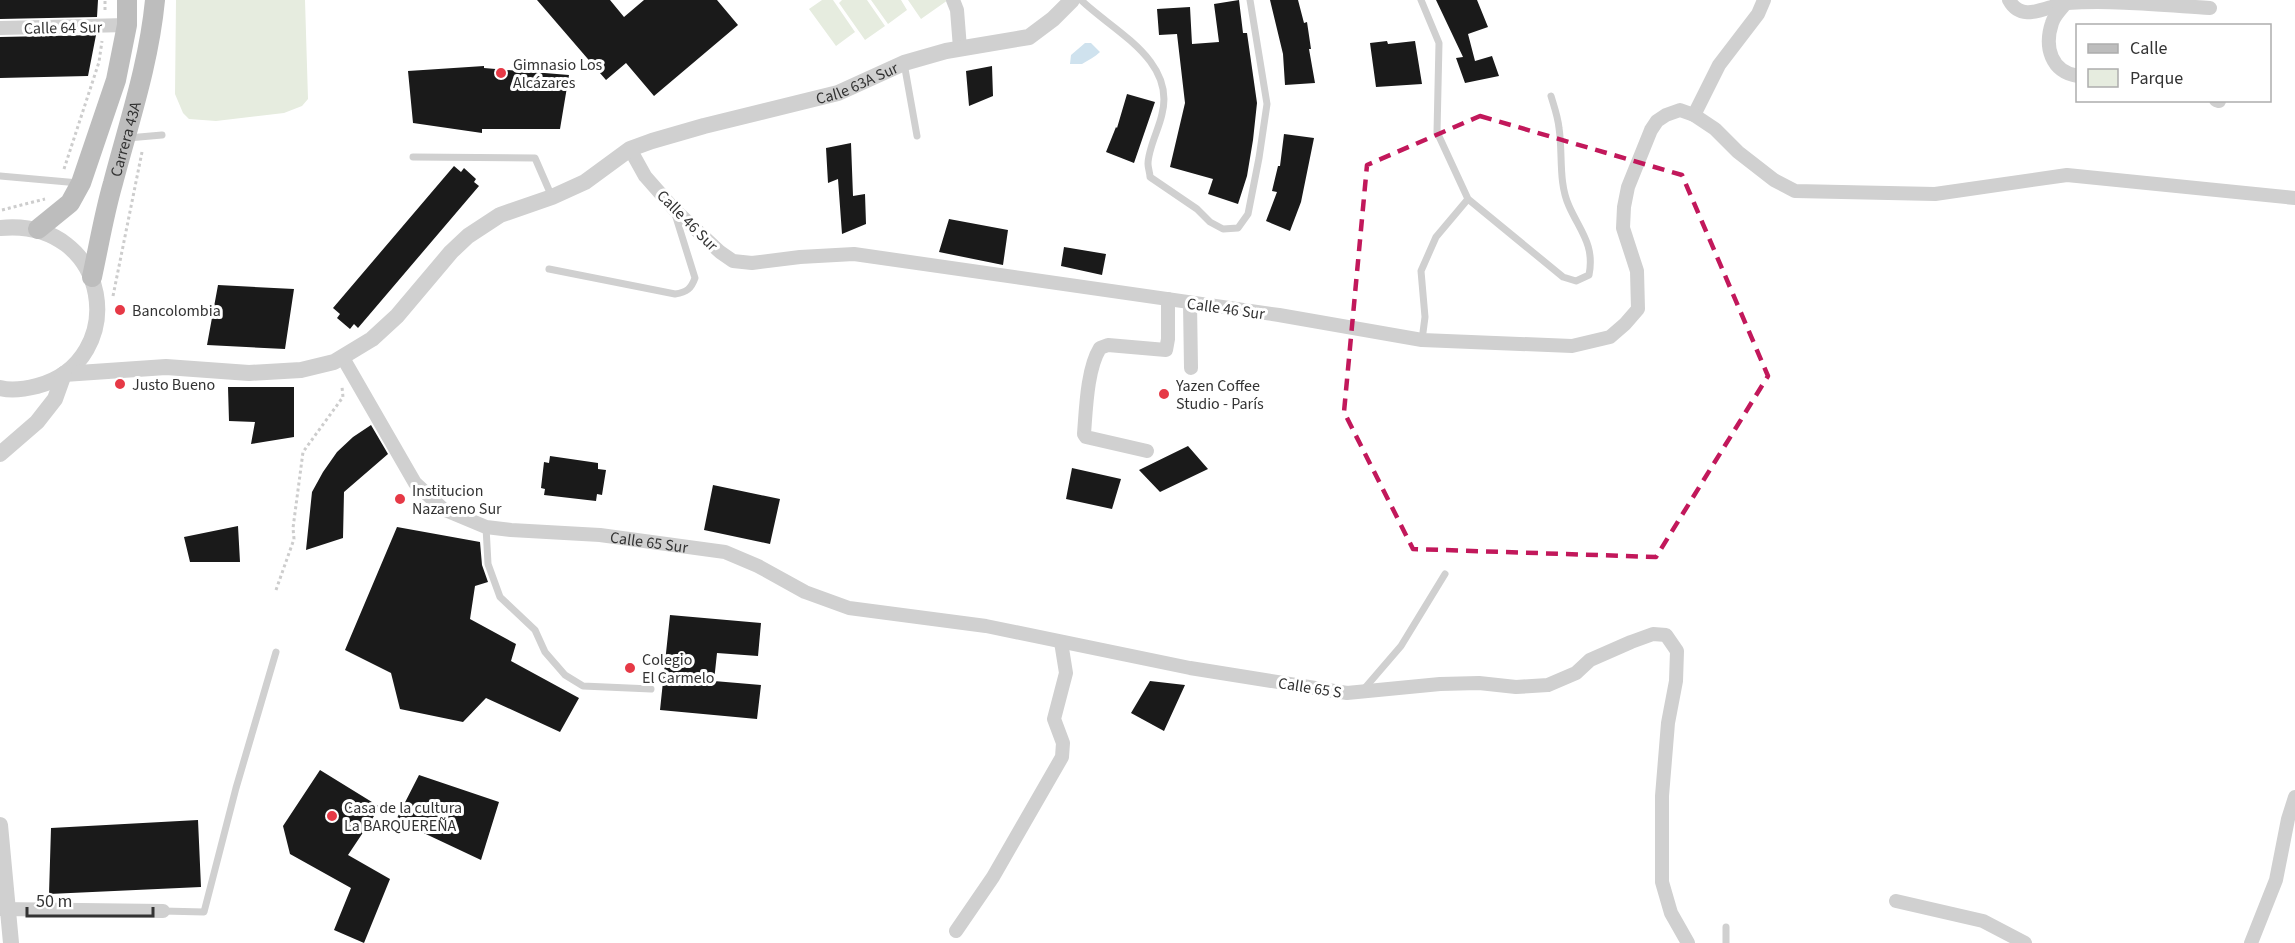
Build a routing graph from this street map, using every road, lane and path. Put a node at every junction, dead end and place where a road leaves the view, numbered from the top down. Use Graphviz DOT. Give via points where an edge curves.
graph roads {
  1 [pos="105,0"];
  2 [pos="128,0"];
  3 [pos="154,0"];
  4 [pos="953,0"];
  5 [pos="1072,0"];
  6 [pos="1081,0"];
  7 [pos="1250,0"];
  8 [pos="1421,0"];
  9 [pos="1764,0"];
  10 [pos="2009,0"];
  11 [pos="2066,3"];
  12 [pos="2210,8"];
  13 [pos="127,25"];
  14 [pos="104,27"];
  15 [pos="0,28"];
  16 [pos="960,48"];
  17 [pos="904,63"];
  18 [pos="2076,76"];
  19 [pos="1551,96"];
  20 [pos="1694,115"];
  21 [pos="162,135"];
  22 [pos="917,136"];
  23 [pos="135,137"];
  24 [pos="630,149"];
  25 [pos="413,157"];
  26 [pos="0,176"];
  27 [pos="69,181"];
  28 [pos="552,197"];
  29 [pos="2295,198"];
  30 [pos="1468,199"];
  31 [pos="674,209"];
  32 [pos="0,211"];
  33 [pos="0,228"];
  34 [pos="38,229"];
  35 [pos="549,269"];
  36 [pos="92,277"];
  37 [pos="113,298"];
  38 [pos="1168,299"];
  39 [pos="1191,303"];
  40 [pos="1422,340"];
  41 [pos="339,360"];
  42 [pos="1191,368"];
  43 [pos="64,374"];
  44 [pos="0,388"];
  45 [pos="1147,451"];
  46 [pos="0,454"];
  47 [pos="486,527"];
  48 [pos="1445,574"];
  49 [pos="276,590"];
  50 [pos="1026,634"];
  51 [pos="1061,642"];
  52 [pos="276,652"];
  53 [pos="651,689"];
  54 [pos="1360,692"];
  55 [pos="2295,797"];
  56 [pos="0,825"];
  57 [pos="1896,901"];
  58 [pos="4,909"];
  59 [pos="163,911"];
  60 [pos="1726,927"];
  61 [pos="956,931"];
  62 [pos="11,943"];
  63 [pos="1688,943"];
  64 [pos="1726,943"];
  65 [pos="2025,943"];
  66 [pos="2251,943"];
  1 -- 14 [label="path"];
  2 -- 13 [label="main road, Carrera 43A"];
  3 -- 23 [label="main road, Carrera 43A"];
  4 -- 16 [label="street"];
  5 -- 16 [label="street, Calle 63A Sur" via="1029,37"];
  6 -- 7 [label="lane" via="1131,40 1158,76 1165,94 1148,164 1150,177 1223,229 1238,228 1248,214 1268,104"];
  8 -- 30 [label="lane" via="1440,43 1437,132"];
  9 -- 20 [label="street" via="1758,14 1719,65"];
  10 -- 11 [label="street" via="2013,8 2025,13"];
  11 -- 12 [label="street" via="2106,0"];
  11 -- 18 [label="street" via="2052,21 2048,44 2054,64"];
  13 -- 14 [label="street, Calle 64 Sur"];
  13 -- 27 [label="main road, Carrera 43A" via="116,81"];
  14 -- 15 [label="street, Calle 64 Sur"];
  14 -- 27 [label="path"];
  16 -- 17 [label="street, Calle 63A Sur"];
  17 -- 22 [label="lane"];
  17 -- 24 [label="street, Calle 63A Sur" via="838,93"];
  19 -- 30 [label="lane" via="1560,128 1562,177 1568,204 1593,259 1589,275 1576,280 1563,277"];
  20 -- 29 [label="street" via="1774,180 1795,190 1935,194 2067,175"];
  20 -- 40 [label="street, Calle 46 Sur" via="1680,110 1657,121 1628,187 1623,228 1637,271 1638,309 1610,337 1572,346"];
  21 -- 23 [label="lane"];
  23 -- 36 [label="main road, Carrera 43A" via="112,186"];
  23 -- 37 [label="path"];
  24 -- 28 [label="street" via="585,182"];
  24 -- 31 [label="street, Calle 46 Sur" via="645,176"];
  25 -- 28 [label="lane" via="535,158"];
  26 -- 27 [label="lane"];
  27 -- 32 [label="path" via="52,196"];
  27 -- 34 [label="main road, Carrera 43A" via="70,203"];
  28 -- 41 [label="street" via="500,215 468,236 398,316"];
  30 -- 40 [label="lane" via="1436,237 1421,271 1425,317"];
  31 -- 35 [label="lane" via="695,278 685,293"];
  31 -- 38 [label="street, Calle 46 Sur" via="720,252 742,263 854,254"];
  33 -- 34 [label="street"];
  34 -- 36 [label="street" via="70,247"];
  36 -- 43 [label="street" via="97,297 94,330 80,359"];
  38 -- 39 [label="street, Calle 46 Sur"];
  38 -- 45 [label="street" via="1167,349 1108,345 1100,348 1094,358 1088,399 1086,437"];
  39 -- 40 [label="street, Calle 46 Sur"];
  39 -- 42 [label="street"];
  41 -- 43 [label="street" via="301,370 249,373 166,367"];
  41 -- 47 [label="street, Calle 65 Sur" via="415,483 443,509"];
  41 -- 49 [label="path" via="343,397 303,452 294,538"];
  43 -- 44 [label="street" via="26,389"];
  43 -- 46 [label="street" via="55,399 43,414"];
  47 -- 50 [label="street, Calle 65 Sur" via="600,535 725,552 805,592 849,608"];
  47 -- 53 [label="lane" via="488,564 500,597 535,630 546,652 565,675 583,686"];
  48 -- 54 [label="lane" via="1401,646"];
  50 -- 51 [label="street, Calle 65 S"];
  51 -- 54 [label="street, Calle 65 S" via="1190,668"];
  51 -- 61 [label="street" via="1066,673 1054,718 1063,743 1062,757 993,877"];
  52 -- 59 [label="lane" via="204,912"];
  54 -- 63 [label="street, Calle 65 S" via="1440,684 1548,685 1576,673 1590,660 1653,634 1666,635 1677,651 1662,796 1662,882 1671,913"];
  55 -- 66 [label="street" via="2276,880"];
  56 -- 58 [label="street"];
  57 -- 65 [label="street" via="1983,921"];
  58 -- 59 [label="street"];
  58 -- 62 [label="street"];
  60 -- 64 [label="lane"];
}
